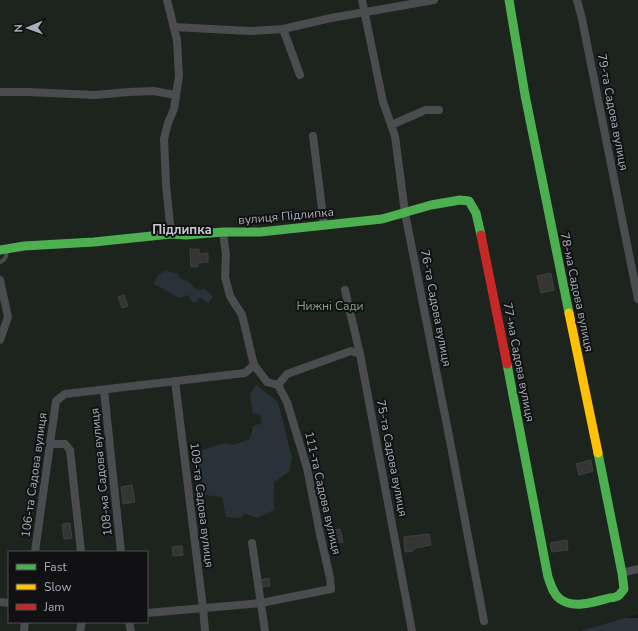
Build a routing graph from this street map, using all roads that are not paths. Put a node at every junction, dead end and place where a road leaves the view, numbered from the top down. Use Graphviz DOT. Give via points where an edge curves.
graph roads {
  1 [pos="167,0"];
  2 [pos="362,0"];
  3 [pos="434,0"];
  4 [pos="508,0"];
  5 [pos="577,0"];
  6 [pos="364,13"];
  7 [pos="174,27"];
  8 [pos="283,29"];
  9 [pos="300,75"];
  10 [pos="0,92"];
  11 [pos="176,95"];
  12 [pos="439,110"];
  13 [pos="391,125"];
  14 [pos="313,136"];
  15 [pos="405,213"];
  16 [pos="324,225"];
  17 [pos="223,232"];
  18 [pos="171,234"];
  19 [pos="3,249"];
  20 [pos="0,262"];
  21 [pos="0,280"];
  22 [pos="345,290"];
  23 [pos="638,299"];
  24 [pos="0,340"];
  25 [pos="360,354"];
  26 [pos="254,365"];
  27 [pos="174,381"];
  28 [pos="278,385"];
  29 [pos="104,390"];
  30 [pos="50,444"];
  31 [pos="252,543"];
  32 [pos="35,551"];
  33 [pos="81,551"];
  34 [pos="121,551"];
  35 [pos="638,569"];
  36 [pos="622,573"];
  37 [pos="624,589"];
  38 [pos="261,603"];
  39 [pos="203,608"];
  40 [pos="148,613"];
  41 [pos="484,622"];
  42 [pos="205,631"];
  43 [pos="265,631"];
  44 [pos="412,631"];
  1 -- 7 [label="street"];
  2 -- 6 [label="street, 76-та Садова вулиця"];
  3 -- 6 [label="street"];
  4 -- 36 [label="street, 78-ма Садова вулиця"];
  5 -- 23 [label="street, 79-та Садова вулиця"];
  6 -- 8 [label="street"];
  6 -- 13 [label="street, 76-та Садова вулиця" via="383,102"];
  7 -- 8 [label="street" via="250,31"];
  7 -- 11 [label="street" via="178,40 179,76"];
  8 -- 9 [label="street"];
  10 -- 11 [label="street" via="95,95 153,91"];
  11 -- 18 [label="street" via="164,140"];
  12 -- 13 [label="street" via="425,110"];
  13 -- 15 [label="street, 76-та Садова вулиця" via="395,136"];
  14 -- 16 [label="street"];
  15 -- 16 [label="street, вулиця Підлипка" via="382,219"];
  15 -- 37 [label="street, 77-ма Садова вулиця" via="460,200 469,201 476,213 548,577 554,593 564,602 579,604 618,596"];
  15 -- 41 [label="street, 76-та Садова вулиця"];
  16 -- 17 [label="street, вулиця Підлипка" via="260,232"];
  17 -- 18 [label="street, вулиця Підлипка"];
  17 -- 26 [label="street" via="225,277 230,296 242,315"];
  18 -- 19 [label="street, вулиця Підлипка"];
  19 -- 20 [label="lane" via="7,253 6,258"];
  21 -- 24 [label="street" via="8,316"];
  22 -- 25 [label="street, 75-та Садова вулиця"];
  25 -- 28 [label="street" via="351,351 287,374"];
  25 -- 44 [label="street, 75-та Садова вулиця"];
  26 -- 27 [label="street" via="245,373"];
  26 -- 28 [label="street" via="267,382"];
  27 -- 29 [label="street"];
  27 -- 39 [label="street, 109-та Садова вулиця"];
  28 -- 38 [label="street, 111-та Садова вулиця" via="287,402 307,468 331,589"];
  29 -- 30 [label="street, 106-та Садова вулиця" via="65,394 56,401"];
  29 -- 34 [label="street, 108-ма Садова вулиця"];
  30 -- 32 [label="street, 106-та Садова вулиця"];
  30 -- 33 [label="street" via="65,444 70,450"];
  31 -- 38 [label="street"];
  35 -- 36 [label="street"];
  36 -- 37 [label="street, 78-ма Садова вулиця"];
  38 -- 39 [label="street"];
  38 -- 43 [label="street"];
  39 -- 40 [label="street"];
  39 -- 42 [label="street, 109-та Садова вулиця"];
}
